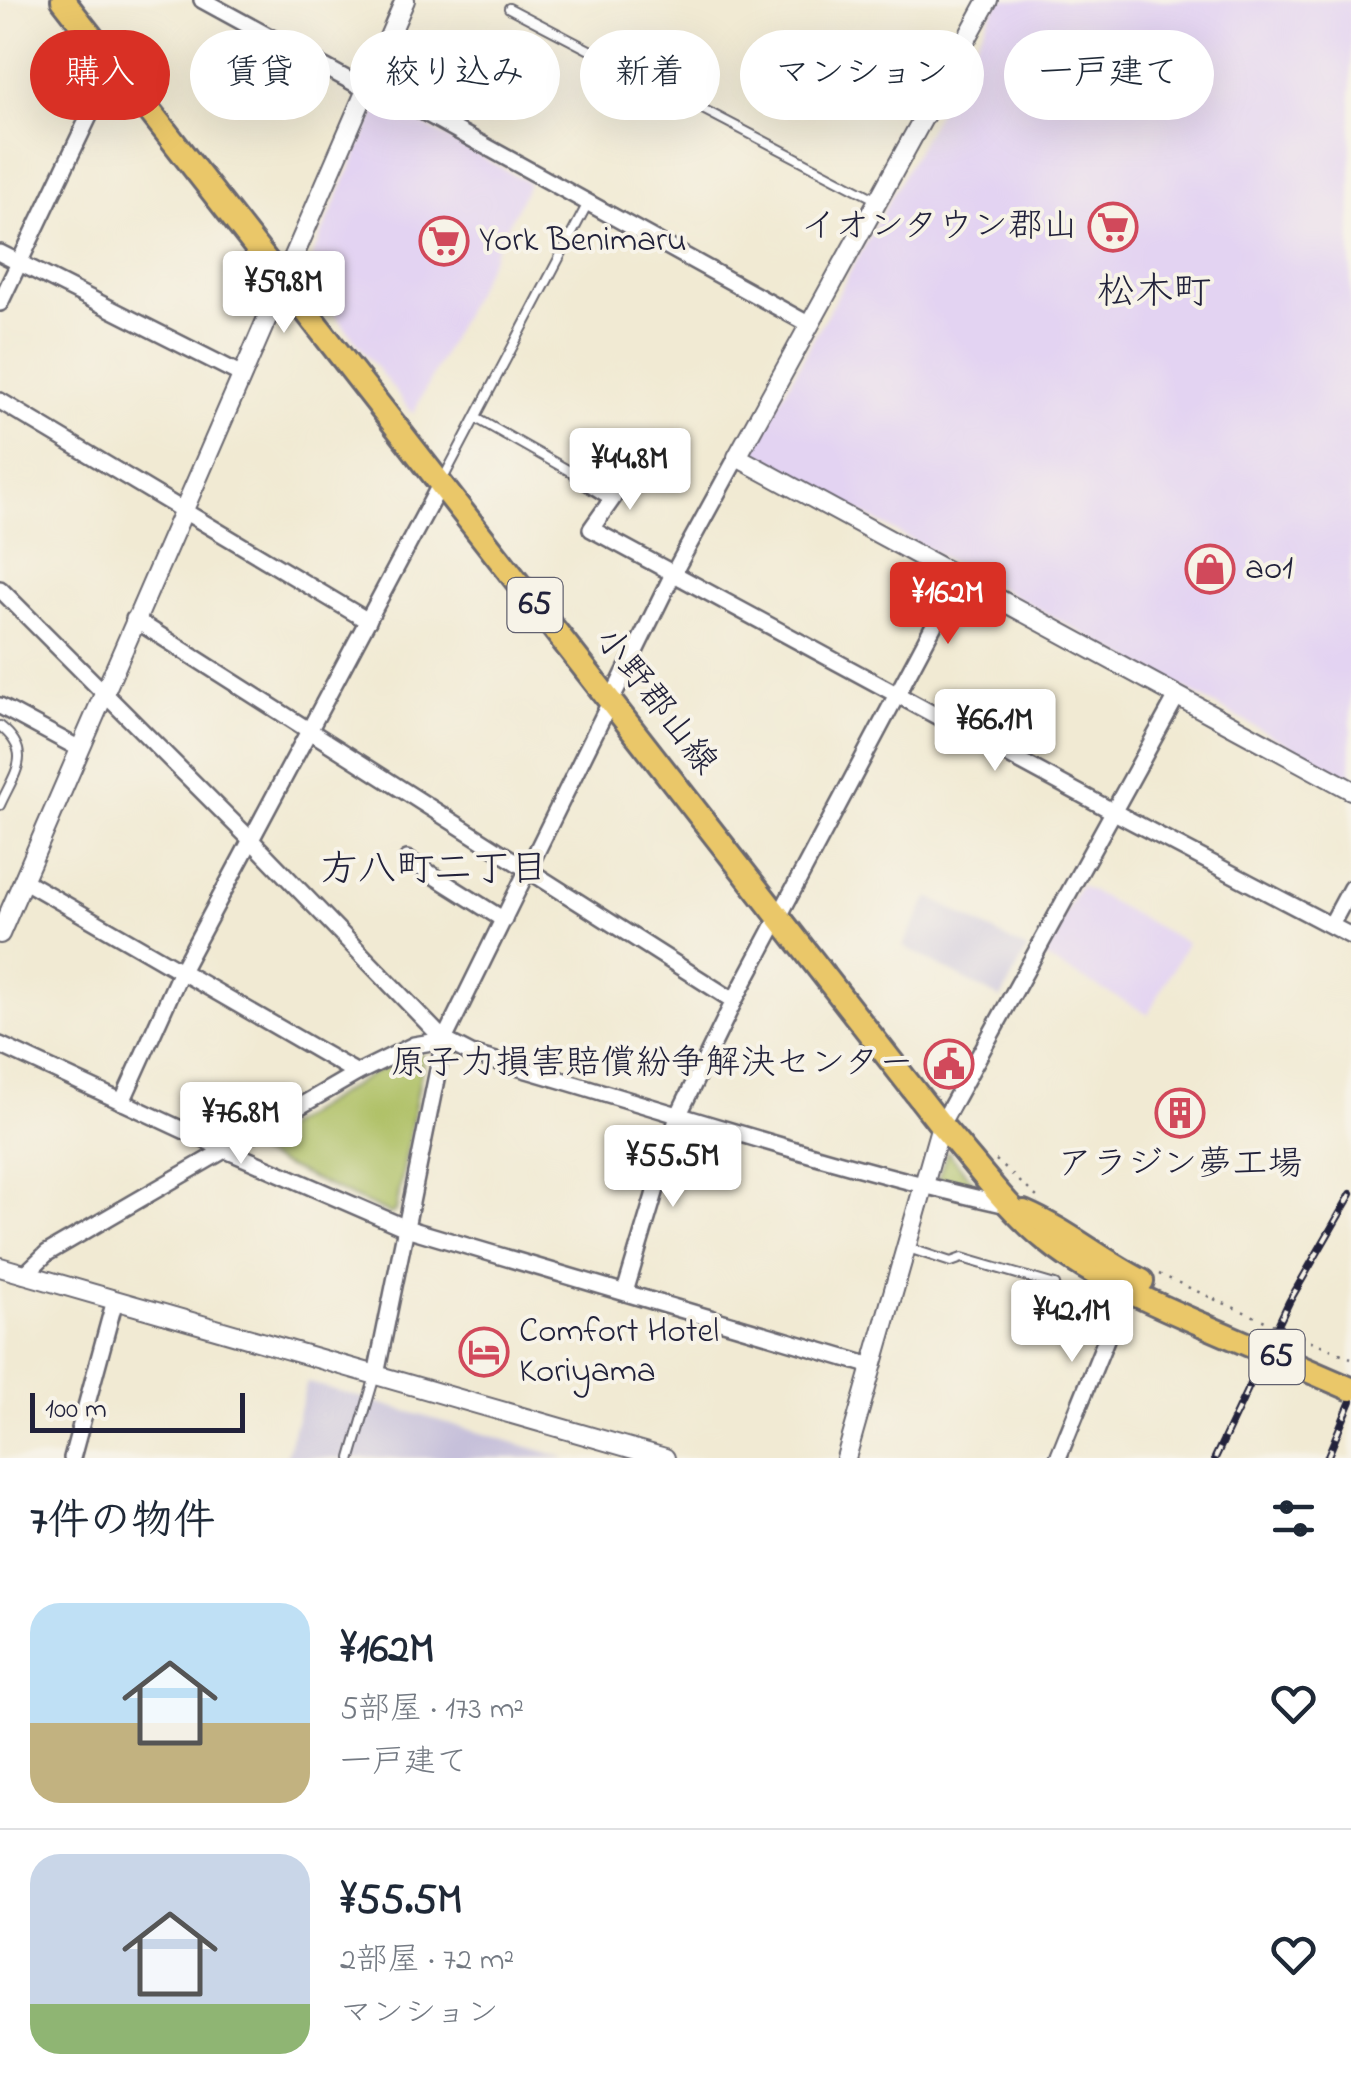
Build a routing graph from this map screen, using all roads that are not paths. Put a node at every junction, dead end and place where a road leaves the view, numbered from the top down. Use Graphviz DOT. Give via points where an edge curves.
graph roads {
  1 [pos="63,0"];
  2 [pos="202,0"];
  3 [pos="405,0"];
  4 [pos="988,0"];
  5 [pos="509,8"];
  6 [pos="87,30"];
  7 [pos="392,30"];
  8 [pos="350,77"];
  9 [pos="87,120"];
  10 [pos="158,120"];
  11 [pos="352,120"];
  12 [pos="431,120"];
  13 [pos="879,201"];
  14 [pos="588,203"];
  15 [pos="0,253"];
  16 [pos="19,264"];
  17 [pos="282,278"];
  18 [pos="0,303"];
  19 [pos="810,325"];
  20 [pos="242,375"];
  21 [pos="0,401"];
  22 [pos="476,418"];
  23 [pos="737,457"];
  24 [pos="580,477"];
  25 [pos="440,485"];
  26 [pos="182,508"];
  27 [pos="672,574"];
  28 [pos="959,578"];
  29 [pos="0,590"];
  30 [pos="134,619"];
  31 [pos="368,620"];
  32 [pos="103,694"];
  33 [pos="898,695"];
  34 [pos="1177,696"];
  35 [pos="610,700"];
  36 [pos="0,706"];
  37 [pos="0,726"];
  38 [pos="311,730"];
  39 [pos="80,749"];
  40 [pos="1351,790"];
  41 [pos="0,805"];
  42 [pos="1114,812"];
  43 [pos="252,842"];
  44 [pos="408,860"];
  45 [pos="529,868"];
  46 [pos="23,880"];
  47 [pos="1351,888"];
  48 [pos="779,917"];
  49 [pos="504,920"];
  50 [pos="1330,926"];
  51 [pos="0,934"];
  52 [pos="1351,936"];
  53 [pos="181,972"];
  54 [pos="734,1001"];
  55 [pos="444,1040"];
  56 [pos="0,1046"];
  57 [pos="357,1073"];
  58 [pos="122,1102"];
  59 [pos="678,1116"];
  60 [pos="941,1125"];
  61 [pos="226,1150"];
  62 [pos="922,1186"];
  63 [pos="1012,1206"];
  64 [pos="406,1228"];
  65 [pos="905,1247"];
  66 [pos="0,1267"];
  67 [pos="24,1275"];
  68 [pos="1126,1290"];
  69 [pos="625,1292"];
  70 [pos="115,1300"];
  71 [pos="1210,1312"];
  72 [pos="1092,1322"];
  73 [pos="872,1366"];
  74 [pos="1351,1372"];
  75 [pos="376,1375"];
  76 [pos="1351,1389"];
  77 [pos="72,1458"];
  78 [pos="350,1458"];
  79 [pos="665,1458"];
  80 [pos="846,1458"];
  81 [pos="1058,1458"];
  1 -- 6 [label="main road, 小野郡山線 / 65"];
  2 -- 8 [label="street"];
  3 -- 7 [label="street"];
  4 -- 13 [label="street"];
  5 -- 13 [label="lane"];
  9 -- 16 [label="street"];
  10 -- 17 [label="main road, 小野郡山線 / 65"];
  11 -- 17 [label="street"];
  12 -- 14 [label="street"];
  13 -- 19 [label="street"];
  14 -- 19 [label="street"];
  14 -- 22 [label="lane"];
  15 -- 16 [label="street"];
  16 -- 18 [label="street"];
  16 -- 20 [label="street"];
  17 -- 20 [label="street"];
  17 -- 25 [label="main road, 小野郡山線 / 65"];
  19 -- 23 [label="street"];
  20 -- 26 [label="street"];
  21 -- 26 [label="street"];
  22 -- 24 [label="lane"];
  22 -- 25 [label="lane"];
  23 -- 27 [label="street"];
  23 -- 28 [label="street"];
  24 -- 27 [label="street" via="613,498 591,529"];
  25 -- 31 [label="street"];
  25 -- 35 [label="main road, 小野郡山線 / 65"];
  26 -- 30 [label="street"];
  26 -- 31 [label="street"];
  27 -- 33 [label="street"];
  27 -- 35 [label="street"];
  28 -- 33 [label="street"];
  28 -- 34 [label="street"];
  29 -- 32 [label="street"];
  30 -- 32 [label="street"];
  30 -- 38 [label="street"];
  31 -- 38 [label="street"];
  32 -- 39 [label="street"];
  32 -- 43 [label="street"];
  33 -- 42 [label="street"];
  33 -- 48 [label="street"];
  34 -- 40 [label="street"];
  34 -- 42 [label="street"];
  35 -- 45 [label="street"];
  35 -- 48 [label="main road, 小野郡山線 / 65"];
  36 -- 39 [label="street"];
  37 -- 41 [label="lane" via="20,746"];
  38 -- 43 [label="street"];
  38 -- 45 [label="street"];
  39 -- 46 [label="street"];
  42 -- 50 [label="street"];
  42 -- 60 [label="street"];
  43 -- 53 [label="street"];
  43 -- 55 [label="street"];
  44 -- 49 [label="street"];
  45 -- 49 [label="street"];
  45 -- 54 [label="street"];
  46 -- 51 [label="street"];
  46 -- 53 [label="street"];
  47 -- 50 [label="street"];
  48 -- 54 [label="street"];
  48 -- 60 [label="main road, 小野郡山線 / 65"];
  49 -- 55 [label="street"];
  50 -- 52 [label="street"];
  53 -- 57 [label="street"];
  53 -- 58 [label="street"];
  54 -- 59 [label="street"];
  55 -- 57 [label="street" via="414,1045"];
  55 -- 59 [label="street"];
  55 -- 64 [label="street"];
  56 -- 58 [label="street"];
  57 -- 61 [label="street"];
  58 -- 61 [label="street"];
  59 -- 62 [label="street"];
  59 -- 69 [label="street"];
  60 -- 62 [label="street"];
  60 -- 63 [label="main road, 小野郡山線 / 65"];
  61 -- 64 [label="street"];
  61 -- 67 [label="street" via="47,1253"];
  62 -- 63 [label="street"];
  62 -- 65 [label="street"];
  63 -- 68 [label="main road, 小野郡山線 / 65" via="1058,1250"];
  63 -- 71 [label="main road, 小野郡山線 / 65" via="1053,1224 1132,1276"];
  64 -- 69 [label="street"];
  64 -- 75 [label="street"];
  65 -- 72 [label="lane" via="1055,1285 1050,1311"];
  65 -- 73 [label="street"];
  66 -- 67 [label="street"];
  67 -- 70 [label="street"];
  68 -- 71 [label="main road, 小野郡山線 / 65"];
  68 -- 81 [label="street"];
  69 -- 73 [label="street"];
  70 -- 75 [label="street"];
  70 -- 77 [label="street"];
  71 -- 74 [label="main road, 小野郡山線 / 65"];
  71 -- 76 [label="main road, 小野郡山線 / 65, bridge"];
  73 -- 80 [label="street"];
  75 -- 78 [label="lane"];
  75 -- 79 [label="street"];
}
